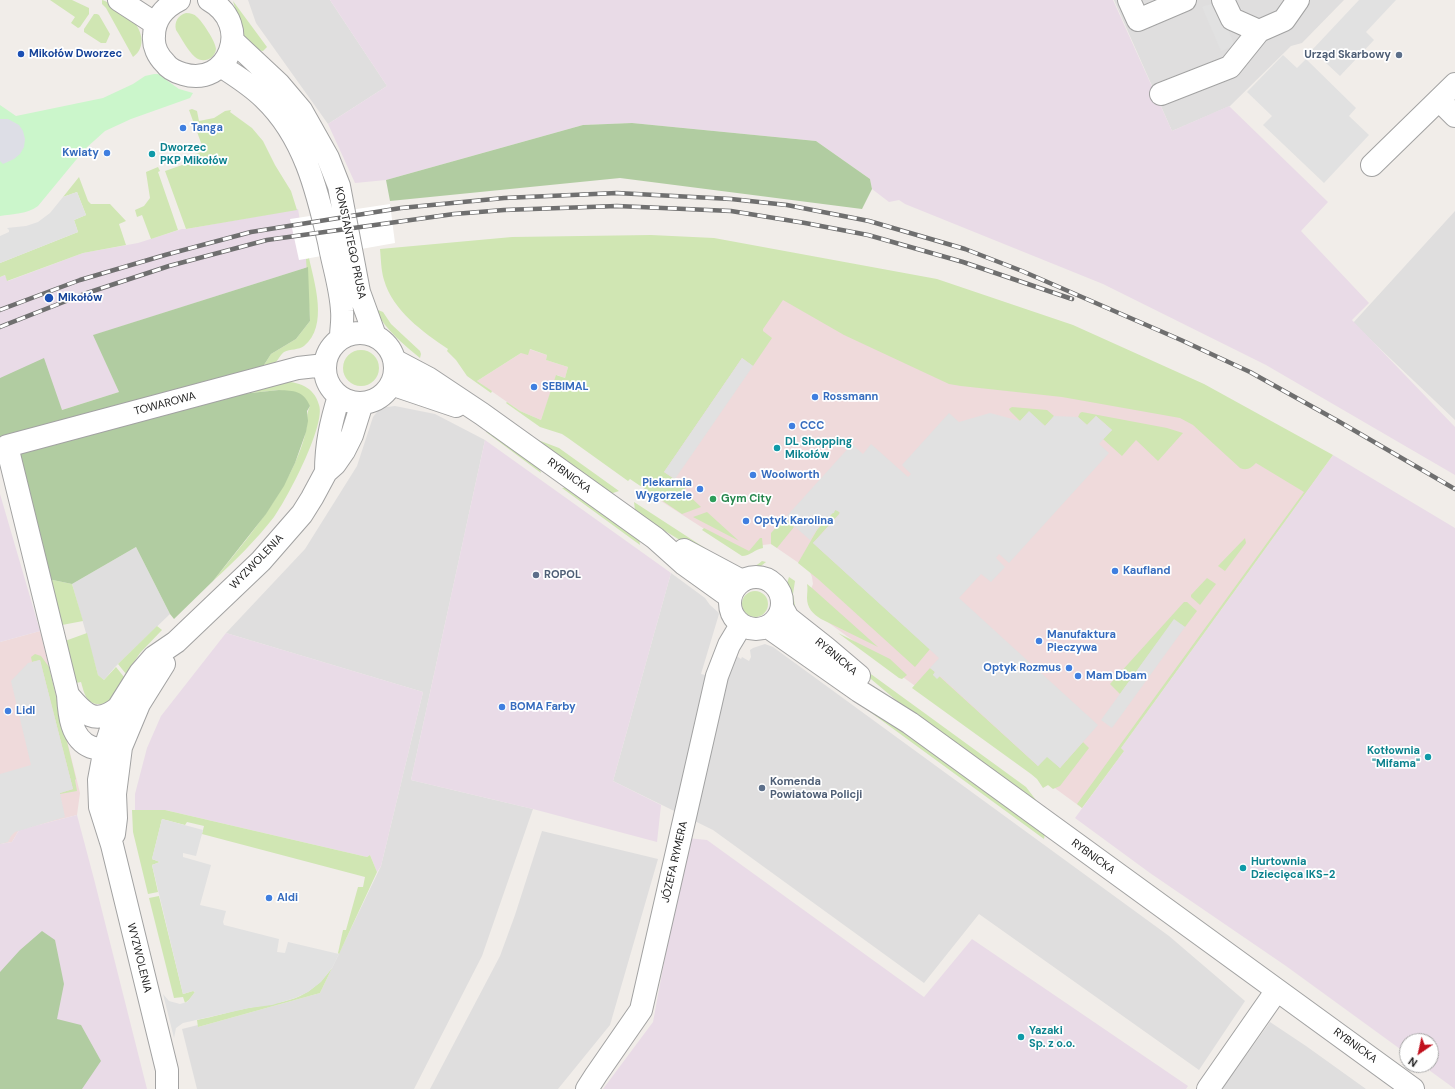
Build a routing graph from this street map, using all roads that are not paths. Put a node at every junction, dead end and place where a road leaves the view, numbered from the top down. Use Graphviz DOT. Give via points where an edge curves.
graph roads {
  1 [pos="119,0"];
  2 [pos="179,0"];
  3 [pos="1129,0"];
  4 [pos="1185,0"];
  5 [pos="1223,0"];
  6 [pos="1298,0"];
  7 [pos="219,4"];
  8 [pos="156,24"];
  9 [pos="1259,30"];
  10 [pos="233,42"];
  11 [pos="221,66"];
  12 [pos="1455,84"];
  13 [pos="1161,94"];
  14 [pos="1439,100"];
  15 [pos="1455,116"];
  16 [pos="1372,165"];
  17 [pos="376,336"];
  18 [pos="341,338"];
  19 [pos="394,360"];
  20 [pos="324,365"];
  21 [pos="391,384"];
  22 [pos="339,396"];
  23 [pos="362,403"];
  24 [pos="482,414"];
  25 [pos="4,448"];
  26 [pos="326,472"];
  27 [pos="736,589"];
  28 [pos="782,607"];
  29 [pos="741,625"];
  30 [pos="768,627"];
  31 [pos="176,642"];
  32 [pos="68,695"];
  33 [pos="118,708"];
  34 [pos="910,723"];
  35 [pos="113,747"];
  36 [pos="1277,990"];
  37 [pos="167,1080"];
  38 [pos="178,1089"];
  39 [pos="587,1089"];
  40 [pos="1208,1089"];
  41 [pos="1413,1089"];
  1 -- 8 [label="street"];
  2 -- 8 [label="street" via="161,13"];
  3 -- 4 [label="street" via="1138,20"];
  5 -- 9 [label="street" via="1232,19"];
  6 -- 9 [label="street" via="1284,20"];
  7 -- 10 [label="street" via="231,26"];
  8 -- 11 [label="street" via="155,47 167,67 177,73 200,76"];
  9 -- 13 [label="street" via="1230,67"];
  10 -- 11 [label="street"];
  10 -- 17 [label="street, KONSTANTEGO PRUSA" via="279,84 302,110 328,158 339,186 359,292"];
  11 -- 18 [label="street, KONSTANTEGO PRUSA" via="248,83 265,98 285,123 310,171 320,202 339,292 342,311"];
  12 -- 14 [label="street"];
  14 -- 15 [label="street"];
  14 -- 16 [label="street"];
  17 -- 18 [label="street" via="364,333"];
  17 -- 19 [label="street" via="391,352"];
  18 -- 20 [label="street" via="327,354"];
  19 -- 21 [label="street"];
  19 -- 24 [label="street, RYBNICKA" via="428,378"];
  20 -- 22 [label="street" via="326,377"];
  20 -- 25 [label="street, TOWAROWA" via="298,368"];
  21 -- 23 [label="street" via="374,400"];
  21 -- 24 [label="street, RYBNICKA"];
  22 -- 23 [label="street" via="350,402"];
  22 -- 26 [label="street, WYZWOLENIA" via="330,424"];
  23 -- 26 [label="street, WYZWOLENIA" via="344,451"];
  24 -- 27 [label="street, RYBNICKA" via="655,538 693,554"];
  25 -- 32 [label="street, TOWAROWA"];
  26 -- 31 [label="street, WYZWOLENIA" via="302,514 261,561"];
  27 -- 28 [label="street" via="755,577 762,578 773,583 780,593"];
  27 -- 29 [label="street" via="729,605 735,619"];
  28 -- 30 [label="street" via="778,618"];
  28 -- 34 [label="street, RYBNICKA" via="788,618 847,665"];
  29 -- 30 [label="street" via="754,630"];
  29 -- 39 [label="street, JÓZEFA RYMERA" via="727,650 717,676 641,1010"];
  30 -- 34 [label="street, RYBNICKA" via="859,691"];
  31 -- 33 [label="street, WYZWOLENIA" via="154,657 140,673"];
  31 -- 35 [label="street, WYZWOLENIA"];
  32 -- 33 [label="street, TOWAROWA" via="79,708 96,718 111,714"];
  32 -- 35 [label="street, TOWAROWA" via="69,711 76,734 92,747"];
  33 -- 35 [label="street, WYZWOLENIA"];
  34 -- 36 [label="street, RYBNICKA"];
  35 -- 37 [label="street, WYZWOLENIA" via="99,780 100,807 112,846"];
  36 -- 40 [label="street"];
  36 -- 41 [label="street, RYBNICKA"];
  37 -- 38 [label="street, WYZWOLENIA"];
}
